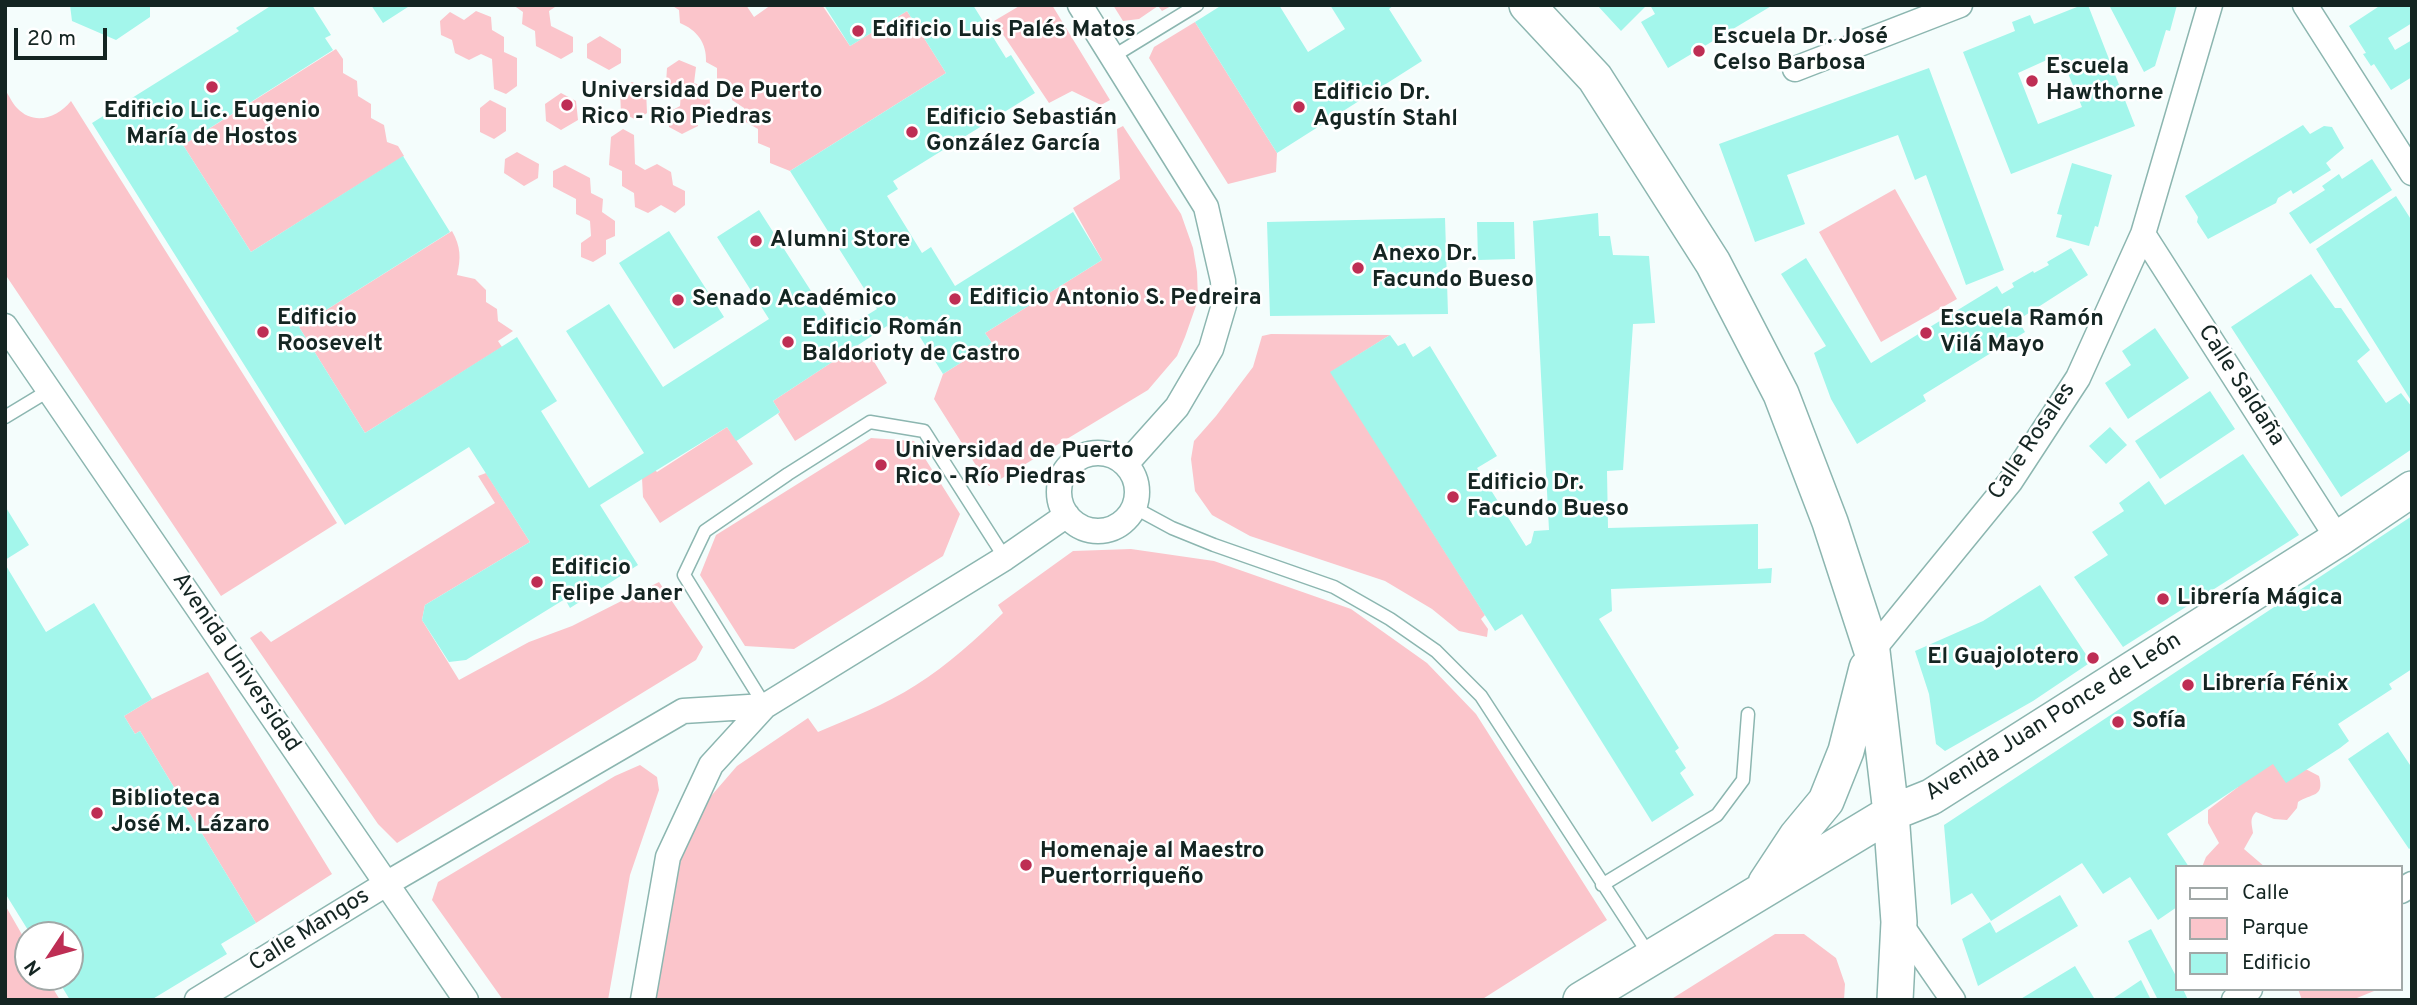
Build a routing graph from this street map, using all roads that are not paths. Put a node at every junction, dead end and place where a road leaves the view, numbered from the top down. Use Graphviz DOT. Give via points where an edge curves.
graph roads {
  1 [pos="1080,5"];
  2 [pos="1197,5"];
  3 [pos="1527,5"];
  4 [pos="1960,5"];
  5 [pos="2210,5"];
  6 [pos="2305,5"];
  7 [pos="1112,57"];
  8 [pos="1795,69"];
  9 [pos="2412,173"];
  10 [pos="2143,234"];
  11 [pos="5,326"];
  12 [pos="48,391"];
  13 [pos="5,417"];
  14 [pos="1126,464"];
  15 [pos="2412,489"];
  16 [pos="1135,508"];
  17 [pos="1067,515"];
  18 [pos="2338,539"];
  19 [pos="1005,558"];
  20 [pos="1871,651"];
  21 [pos="765,706"];
  22 [pos="1748,714"];
  23 [pos="1891,813"];
  24 [pos="386,884"];
  25 [pos="1602,885"];
  26 [pos="1761,891"];
  27 [pos="1899,922"];
  28 [pos="1650,956"];
  29 [pos="197,1000"];
  30 [pos="466,1000"];
  31 [pos="643,1000"];
  32 [pos="1581,1000"];
  33 [pos="1895,1000"];
  34 [pos="1953,1000"];
  1 -- 7 [label="street"];
  2 -- 7 [label="lane"];
  3 -- 20 [label="street" via="1595,78 1713,263 1781,394 1830,522"];
  4 -- 8 [label="street"];
  5 -- 10 [label="street, Calle Rosales"];
  6 -- 9 [label="street"];
  7 -- 14 [label="street" via="1206,207 1223,281 1223,305 1211,349 1177,407"];
  10 -- 18 [label="street, Calle Saldaña"];
  10 -- 20 [label="street, Calle Rosales" via="2078,378 2010,481"];
  11 -- 12 [label="street, Avenida Universidad"];
  12 -- 13 [label="lane"];
  12 -- 24 [label="street, Avenida Universidad"];
  14 -- 16 [label="street" via="1135,476"];
  14 -- 17 [label="street" via="1097,452 1069,464 1059,493"];
  15 -- 18 [label="street, Avenida Juan Ponce de León"];
  16 -- 17 [label="street" via="1121,524 1100,532 1084,529"];
  16 -- 25 [label="lane" via="1214,545 1334,587 1436,651 1481,695"];
  17 -- 19 [label="street"];
  18 -- 23 [label="street, Avenida Juan Ponce de León" via="1931,797"];
  19 -- 21 [label="street"];
  19 -- 21 [label="lane" via="924,431 870,422 705,531 684,575"];
  20 -- 23 [label="street"];
  20 -- 26 [label="street" via="1846,751 1826,801"];
  21 -- 24 [label="street, Calle Mangos" via="683,711"];
  21 -- 31 [label="street" via="711,765 668,857"];
  22 -- 25 [label="lane" via="1743,780 1717,815"];
  23 -- 26 [label="street, Avenida Juan Ponce de León"];
  23 -- 27 [label="street"];
  24 -- 29 [label="street, Calle Mangos"];
  24 -- 30 [label="street, Avenida Universidad"];
  25 -- 28 [label="lane"];
  26 -- 28 [label="street, Avenida Juan Ponce de León"];
  27 -- 33 [label="street"];
  27 -- 34 [label="street"];
  28 -- 32 [label="street, Avenida Juan Ponce de León"];
}
